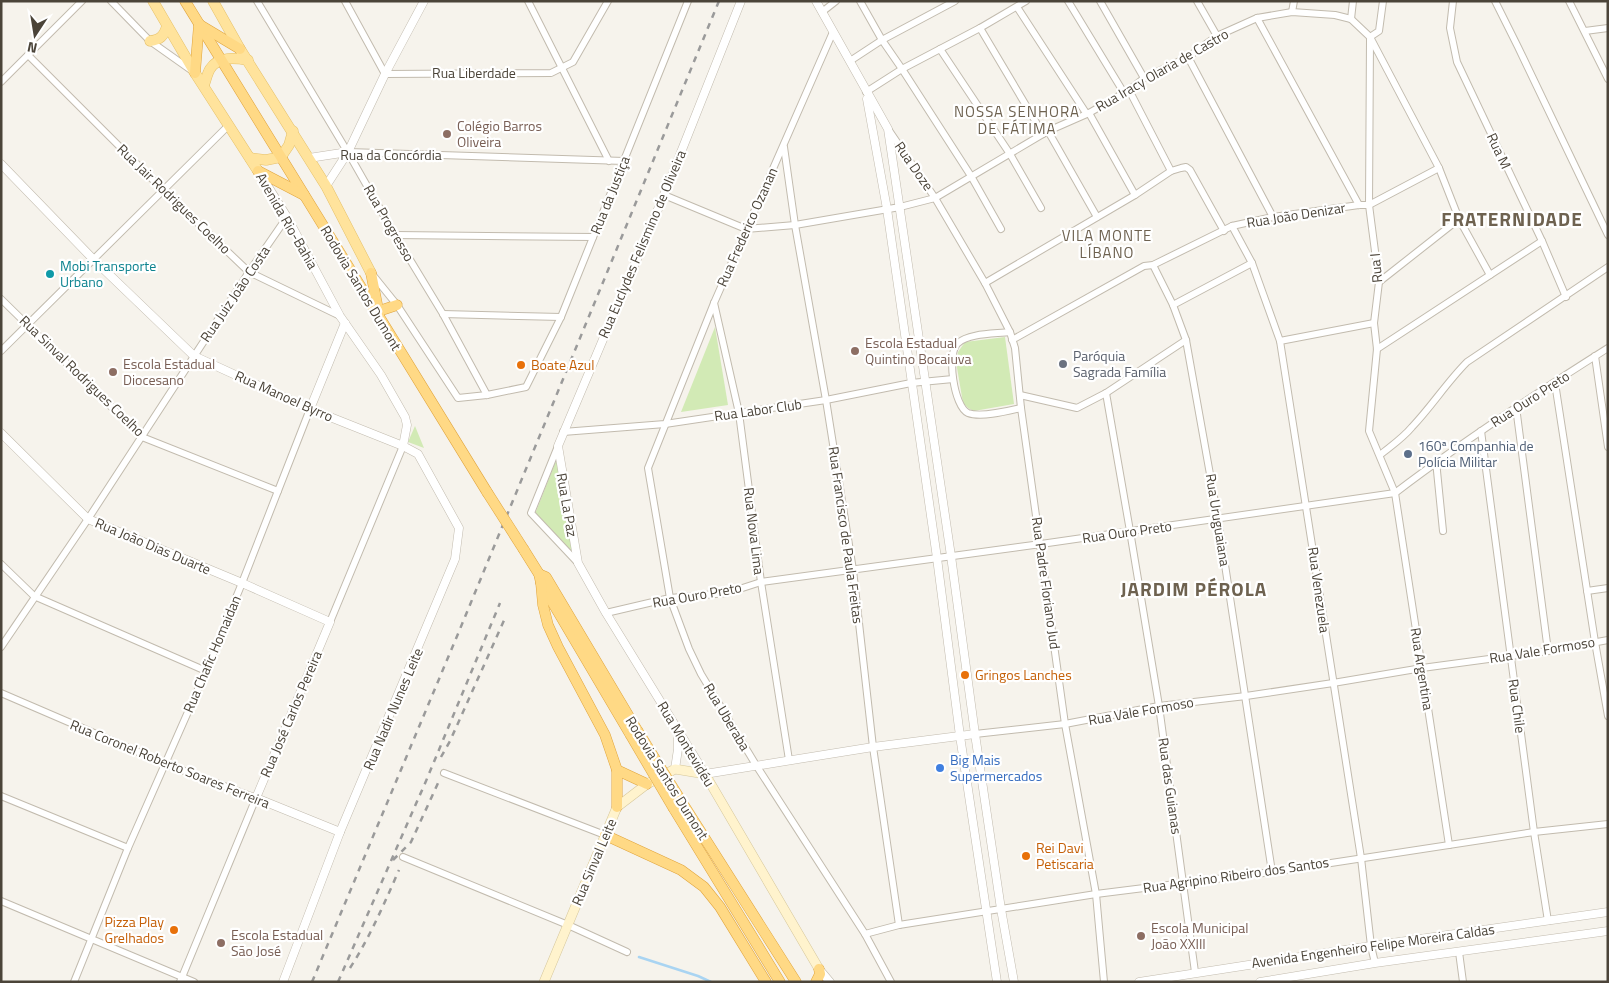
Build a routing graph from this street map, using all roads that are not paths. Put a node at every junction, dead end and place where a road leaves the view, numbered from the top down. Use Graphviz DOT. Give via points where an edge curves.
graph roads {
  1 [pos="82,1"];
  2 [pos="111,1"];
  3 [pos="152,1"];
  4 [pos="185,1"];
  5 [pos="213,1"];
  6 [pos="257,1"];
  7 [pos="345,1"];
  8 [pos="424,1"];
  9 [pos="528,1"];
  10 [pos="608,1"];
  11 [pos="688,1"];
  12 [pos="741,1"];
  13 [pos="816,1"];
  14 [pos="836,1"];
  15 [pos="860,1"];
  16 [pos="955,1"];
  17 [pos="1026,1"];
  18 [pos="1068,1"];
  19 [pos="1100,1"];
  20 [pos="1197,1"];
  21 [pos="1294,1"];
  22 [pos="1352,1"];
  23 [pos="1383,1"];
  24 [pos="1453,1"];
  25 [pos="1494,1"];
  26 [pos="1570,1"];
  27 [pos="1017,7"];
  28 [pos="822,12"];
  29 [pos="1292,12"];
  30 [pos="1257,18"];
  31 [pos="1351,19"];
  32 [pos="199,24"];
  33 [pos="167,26"];
  34 [pos="980,28"];
  35 [pos="1608,28"];
  36 [pos="833,32"];
  37 [pos="1585,32"];
  38 [pos="1216,36"];
  39 [pos="1370,37"];
  40 [pos="882,40"];
  41 [pos="150,41"];
  42 [pos="240,49"];
  43 [pos="940,49"];
  44 [pos="28,54"];
  45 [pos="1188,56"];
  46 [pos="248,60"];
  47 [pos="221,61"];
  48 [pos="850,61"];
  49 [pos="562,68"];
  50 [pos="902,69"];
  51 [pos="195,73"];
  52 [pos="385,74"];
  53 [pos="1607,77"];
  54 [pos="1144,78"];
  55 [pos="1,82"];
  56 [pos="204,85"];
  57 [pos="866,92"];
  58 [pos="1127,92"];
  59 [pos="1087,113"];
  60 [pos="228,126"];
  61 [pos="888,129"];
  62 [pos="293,131"];
  63 [pos="1046,133"];
  64 [pos="783,146"];
  65 [pos="348,152"];
  66 [pos="1010,154"];
  67 [pos="281,157"];
  68 [pos="250,158"];
  69 [pos="309,158"];
  70 [pos="609,161"];
  71 [pos="624,162"];
  72 [pos="1,164"];
  73 [pos="1439,168"];
  74 [pos="258,170"];
  75 [pos="1171,171"];
  76 [pos="971,176"];
  77 [pos="326,186"];
  78 [pos="163,190"];
  79 [pos="664,194"];
  80 [pos="305,195"];
  81 [pos="1135,195"];
  82 [pos="936,198"];
  83 [pos="1359,205"];
  84 [pos="1369,205"];
  85 [pos="900,207"];
  86 [pos="1041,208"];
  87 [pos="887,209"];
  88 [pos="287,217"];
  89 [pos="1096,217"];
  90 [pos="1273,217"];
  91 [pos="1459,219"];
  92 [pos="795,225"];
  93 [pos="1232,226"];
  94 [pos="746,229"];
  95 [pos="1001,229"];
  96 [pos="1224,231"];
  97 [pos="395,235"];
  98 [pos="1608,235"];
  99 [pos="593,237"];
  100 [pos="1542,241"];
  101 [pos="93,259"];
  102 [pos="1252,263"];
  103 [pos="1152,265"];
  104 [pos="1608,268"];
  105 [pos="249,272"];
  106 [pos="371,273"];
  107 [pos="1490,275"];
  108 [pos="1379,282"];
  109 [pos="984,283"];
  110 [pos="1566,297"];
  111 [pos="1,299"];
  112 [pos="714,303"];
  113 [pos="397,305"];
  114 [pos="1173,305"];
  115 [pos="379,311"];
  116 [pos="443,314"];
  117 [pos="340,316"];
  118 [pos="561,317"];
  119 [pos="381,322"];
  120 [pos="345,323"];
  121 [pos="1374,323"];
  122 [pos="27,324"];
  123 [pos="1010,332"];
  124 [pos="1012,340"];
  125 [pos="1186,340"];
  126 [pos="1280,341"];
  127 [pos="1608,348"];
  128 [pos="1377,349"];
  129 [pos="1,351"];
  130 [pos="194,356"];
  131 [pos="1595,356"];
  132 [pos="953,378"];
  133 [pos="925,382"];
  134 [pos="911,383"];
  135 [pos="1555,383"];
  136 [pos="1106,393"];
  137 [pos="1020,395"];
  138 [pos="487,396"];
  139 [pos="826,400"];
  140 [pos="1516,407"];
  141 [pos="310,408"];
  142 [pos="1021,408"];
  143 [pos="739,413"];
  144 [pos="665,424"];
  145 [pos="1481,431"];
  146 [pos="563,432"];
  147 [pos="1,433"];
  148 [pos="142,437"];
  149 [pos="403,446"];
  150 [pos="558,446"];
  151 [pos="1608,447"];
  152 [pos="1380,455"];
  153 [pos="1436,461"];
  154 [pos="278,491"];
  155 [pos="1395,493"];
  156 [pos="1306,505"];
  157 [pos="531,513"];
  158 [pos="88,519"];
  159 [pos="1218,519"];
  160 [pos="1130,531"];
  161 [pos="1443,531"];
  162 [pos="1041,544"];
  163 [pos="952,556"];
  164 [pos="937,558"];
  165 [pos="578,563"];
  166 [pos="1,564"];
  167 [pos="852,570"];
  168 [pos="540,579"];
  169 [pos="761,582"];
  170 [pos="242,583"];
  171 [pos="1608,588"];
  172 [pos="1588,591"];
  173 [pos="34,596"];
  174 [pos="670,598"];
  175 [pos="606,613"];
  176 [pos="330,622"];
  177 [pos="1608,640"];
  178 [pos="1595,642"];
  179 [pos="1,647"];
  180 [pos="1548,651"];
  181 [pos="1510,656"];
  182 [pos="1422,668"];
  183 [pos="206,671"];
  184 [pos="1333,683"];
  185 [pos="1,693"];
  186 [pos="1246,696"];
  187 [pos="1159,706"];
  188 [pos="1608,716"];
  189 [pos="1065,724"];
  190 [pos="678,731"];
  191 [pos="975,734"];
  192 [pos="960,736"];
  193 [pos="873,747"];
  194 [pos="789,760"];
  195 [pos="166,764"];
  196 [pos="756,765"];
  197 [pos="674,769"];
  198 [pos="617,770"];
  199 [pos="444,773"];
  200 [pos="705,774"];
  201 [pos="647,784"];
  202 [pos="1,796"];
  203 [pos="256,798"];
  204 [pos="617,807"];
  205 [pos="678,807"];
  206 [pos="1608,824"];
  207 [pos="340,832"];
  208 [pos="1534,832"];
  209 [pos="605,835"];
  210 [pos="1449,844"];
  211 [pos="128,848"];
  212 [pos="403,858"];
  213 [pos="1361,858"];
  214 [pos="1272,872"];
  215 [pos="1183,882"];
  216 [pos="1096,894"];
  217 [pos="1,901"];
  218 [pos="1001,909"];
  219 [pos="986,912"];
  220 [pos="1608,912"];
  221 [pos="1548,921"];
  222 [pos="568,925"];
  223 [pos="899,925"];
  224 [pos="1608,931"];
  225 [pos="865,934"];
  226 [pos="91,940"];
  227 [pos="1371,946"];
  228 [pos="627,952"];
  229 [pos="1459,952"];
  230 [pos="1375,963"];
  231 [pos="819,969"];
  232 [pos="1195,972"];
  233 [pos="181,979"];
  234 [pos="1286,979"];
  235 [pos="796,981"];
  236 [pos="74,982"];
  237 [pos="194,982"];
  238 [pos="282,982"];
  239 [pos="544,982"];
  240 [pos="766,982"];
  241 [pos="780,982"];
  242 [pos="816,982"];
  243 [pos="824,982"];
  244 [pos="830,982"];
  245 [pos="891,982"];
  246 [pos="997,982"];
  247 [pos="1014,982"];
  248 [pos="1104,982"];
  249 [pos="1139,982"];
  250 [pos="1260,982"];
  251 [pos="1463,982"];
  1 -- 44 [label="street"];
  2 -- 41 [label="street"];
  3 -- 33 [label="main road, Avenida Rio-Bahia"];
  4 -- 32 [label="highway, Rodovia Santos Dumont"];
  5 -- 42 [label="main road"];
  6 -- 65 [label="street, Rua Progresso"];
  7 -- 52 [label="street"];
  8 -- 52 [label="street"];
  9 -- 49 [label="street"];
  10 -- 49 [label="street" via="573,62"];
  11 -- 71 [label="street, Rua da Justiça"];
  12 -- 79 [label="street, Rua Euclydes Felismino de Oliveira"];
  13 -- 28 [label="street, Rua Doze"];
  14 -- 28 [label="street"];
  15 -- 40 [label="street"];
  16 -- 40 [label="street"];
  17 -- 27 [label="street"];
  18 -- 58 [label="street"];
  19 -- 54 [label="street"];
  20 -- 38 [label="street"];
  21 -- 29 [label="street"];
  22 -- 31 [label="street"];
  23 -- 39 [label="street" via="1379,32"];
  24 -- 100 [label="street, Rua M" via="1450,28 1458,62"];
  25 -- 98 [label="street"];
  26 -- 37 [label="street"];
  27 -- 34 [label="street"];
  27 -- 59 [label="street"];
  28 -- 36 [label="street, Rua Doze"];
  29 -- 30 [label="street, Rua Iracy Olaria de Castro"];
  29 -- 31 [label="street, Rua Iracy Olaria de Castro"];
  30 -- 38 [label="street, Rua Iracy Olaria de Castro"];
  30 -- 83 [label="street"];
  31 -- 39 [label="street"];
  32 -- 42 [label="highway"];
  32 -- 47 [label="highway, Rodovia Santos Dumont"];
  32 -- 51 [label="highway"];
  33 -- 41 [label="main road" via="162,37"];
  33 -- 51 [label="main road, Avenida Rio-Bahia"];
  34 -- 43 [label="street"];
  34 -- 63 [label="street"];
  35 -- 37 [label="street"];
  36 -- 48 [label="street, Rua Doze"];
  36 -- 64 [label="street, Rua Frederico Ozanan"];
  37 -- 53 [label="street"];
  38 -- 45 [label="street, Rua Iracy Olaria de Castro"];
  39 -- 73 [label="street"];
  39 -- 84 [label="street, Rua I"];
  40 -- 48 [label="street"];
  40 -- 50 [label="street"];
  41 -- 51 [label="street"];
  42 -- 46 [label="main road"];
  43 -- 50 [label="street"];
  43 -- 66 [label="street"];
  44 -- 55 [label="street"];
  44 -- 78 [label="street, Rua Jair Rodrigues Coelho"];
  45 -- 54 [label="street, Rua Iracy Olaria de Castro"];
  45 -- 90 [label="street"];
  46 -- 47 [label="main road" via="234,58"];
  46 -- 62 [label="main road"];
  47 -- 56 [label="main road" via="210,68"];
  47 -- 67 [label="highway, Rodovia Santos Dumont"];
  48 -- 57 [label="street, Rua Doze"];
  49 -- 52 [label="street, Rua Liberdade" via="551,73"];
  49 -- 70 [label="street"];
  50 -- 57 [label="street"];
  50 -- 76 [label="street"];
  51 -- 56 [label="main road, Avenida Rio-Bahia"];
  52 -- 65 [label="street"];
  54 -- 58 [label="street, Rua Iracy Olaria de Castro"];
  56 -- 60 [label="main road, Avenida Rio-Bahia"];
  57 -- 61 [label="street, Rua Doze"];
  57 -- 87 [label="street"];
  58 -- 59 [label="street, Rua Iracy Olaria de Castro"];
  58 -- 75 [label="street"];
  59 -- 63 [label="street, Rua Iracy Olaria de Castro"];
  59 -- 81 [label="street"];
  60 -- 68 [label="main road, Avenida Rio-Bahia"];
  60 -- 78 [label="street"];
  61 -- 82 [label="street, Rua Doze"];
  61 -- 85 [label="street"];
  62 -- 67 [label="main road" via="289,146"];
  62 -- 69 [label="main road"];
  63 -- 66 [label="street, Rua Iracy Olaria de Castro"];
  63 -- 89 [label="street"];
  64 -- 92 [label="street, Rua Francisco de Paula Freitas"];
  64 -- 94 [label="street, Rua Frederico Ozanan"];
  65 -- 69 [label="street, Rua da Concórdia"];
  65 -- 70 [label="street, Rua da Concórdia"];
  65 -- 77 [label="street"];
  65 -- 97 [label="street, Rua Progresso"];
  66 -- 76 [label="street, Rua Iracy Olaria de Castro"];
  66 -- 86 [label="street"];
  67 -- 68 [label="main road" via="266,160"];
  67 -- 80 [label="highway, Rodovia Santos Dumont"];
  68 -- 74 [label="main road, Avenida Rio-Bahia"];
  69 -- 77 [label="main road"];
  70 -- 71 [label="street, Rua da Concórdia"];
  71 -- 99 [label="street, Rua da Justiça"];
  72 -- 101 [label="street, Rua Manoel Byrro"];
  73 -- 84 [label="street"];
  73 -- 91 [label="street"];
  74 -- 80 [label="highway"];
  74 -- 88 [label="street, Avenida Rio-Bahia"];
  75 -- 81 [label="street"];
  75 -- 96 [label="street" via="1186,167 1190,170"];
  76 -- 82 [label="street, Rua Iracy Olaria de Castro"];
  76 -- 95 [label="street"];
  77 -- 106 [label="main road"];
  78 -- 101 [label="street"];
  78 -- 105 [label="street, Rua Jair Rodrigues Coelho"];
  79 -- 94 [label="street"];
  79 -- 146 [label="street, Rua Euclydes Felismino de Oliveira"];
  80 -- 119 [label="highway, Rodovia Santos Dumont"];
  81 -- 89 [label="street"];
  82 -- 85 [label="street, Rua Iracy Olaria de Castro"];
  82 -- 109 [label="street, Rua Doze"];
  83 -- 84 [label="street, Rua João Denizar"];
  83 -- 90 [label="street, Rua João Denizar"];
  84 -- 108 [label="street, Rua I"];
  85 -- 87 [label="street, Rua Iracy Olaria de Castro"];
  85 -- 133 [label="street"];
  87 -- 92 [label="street, Rua Iracy Olaria de Castro"];
  87 -- 134 [label="street"];
  88 -- 105 [label="street, Rua Juiz João Costa"];
  88 -- 117 [label="street, Avenida Rio-Bahia"];
  89 -- 109 [label="street"];
  90 -- 93 [label="street, Rua João Denizar"];
  91 -- 107 [label="street"];
  91 -- 108 [label="street"];
  92 -- 94 [label="street, Rua Iracy Olaria de Castro"];
  92 -- 139 [label="street, Rua Francisco de Paula Freitas"];
  93 -- 96 [label="street, Rua João Denizar"];
  93 -- 102 [label="street, Rua Venezuela"];
  94 -- 112 [label="street, Rua Frederico Ozanan"];
  96 -- 103 [label="street, Rua João Denizar"];
  97 -- 99 [label="street"];
  97 -- 116 [label="street, Rua Progresso"];
  99 -- 118 [label="street, Rua da Justiça"];
  100 -- 107 [label="street"];
  100 -- 110 [label="street, Rua M"];
  101 -- 122 [label="street"];
  101 -- 130 [label="street, Rua Manoel Byrro"];
  102 -- 114 [label="street"];
  102 -- 126 [label="street, Rua Venezuela"];
  103 -- 114 [label="street, Rua Uruguaiana"];
  103 -- 124 [label="street, Rua João Denizar" via="1144,266"];
  104 -- 110 [label="street"];
  105 -- 117 [label="street, Rua Jair Rodrigues Coelho"];
  105 -- 130 [label="street, Rua Juiz João Costa"];
  106 -- 113 [label="street"];
  106 -- 115 [label="highway"];
  107 -- 128 [label="street"];
  108 -- 121 [label="street, Rua I"];
  109 -- 123 [label="street, Rua Doze"];
  110 -- 152 [label="street" via="1468,362 1410,430"];
  111 -- 122 [label="street, Rua Sinval Rodrigues Coelho"];
  112 -- 143 [label="street, Rua Nova Lima"];
  112 -- 144 [label="street, Rua Frederico Ozanan"];
  113 -- 115 [label="highway"];
  113 -- 138 [label="street" via="458,398"];
  114 -- 125 [label="street, Rua Uruguaiana"];
  115 -- 119 [label="highway"];
  116 -- 118 [label="street"];
  116 -- 138 [label="street, Rua Progresso"];
  117 -- 120 [label="street, Avenida Rio-Bahia"];
  118 -- 138 [label="street, Rua da Justiça" via="526,387"];
  119 -- 168 [label="highway, Rodovia Santos Dumont, bridge"];
  120 -- 141 [label="street, Rua Chafic Homaidan"];
  120 -- 149 [label="street, Avenida Rio-Bahia" via="405,417 407,425"];
  121 -- 126 [label="street"];
  121 -- 128 [label="street, Rua I"];
  122 -- 129 [label="street"];
  122 -- 148 [label="street, Rua Sinval Rodrigues Coelho"];
  123 -- 124 [label="street, Rua Padre Floriano Jud"];
  123 -- 132 [label="street" via="972,336 956,344 952,358"];
  124 -- 137 [label="street, Rua Padre Floriano Jud"];
  125 -- 136 [label="street"];
  125 -- 159 [label="street, Rua Uruguaiana"];
  126 -- 156 [label="street, Rua Venezuela"];
  127 -- 131 [label="street, Rua Ouro Preto"];
  128 -- 152 [label="street, Rua I" via="1368,431"];
  130 -- 141 [label="street, Rua Manoel Byrro"];
  130 -- 148 [label="street, Rua Juiz João Costa"];
  131 -- 135 [label="street, Rua Ouro Preto"];
  131 -- 151 [label="street"];
  132 -- 133 [label="street, Rua Labor Club"];
  132 -- 142 [label="street" via="960,405 970,414"];
  133 -- 134 [label="street, Rua Labor Club"];
  133 -- 163 [label="street"];
  134 -- 139 [label="street, Rua Labor Club"];
  134 -- 164 [label="street"];
  135 -- 140 [label="street, Rua Ouro Preto"];
  135 -- 172 [label="street"];
  136 -- 137 [label="street" via="1077,408"];
  136 -- 160 [label="street, Rua das Guianas"];
  137 -- 142 [label="street, Rua Padre Floriano Jud"];
  139 -- 143 [label="street, Rua Labor Club"];
  139 -- 167 [label="street, Rua Francisco de Paula Freitas"];
  140 -- 145 [label="street, Rua Ouro Preto"];
  140 -- 180 [label="street"];
  141 -- 149 [label="street, Rua Manoel Byrro"];
  141 -- 154 [label="street, Rua Chafic Homaidan"];
  142 -- 162 [label="street, Rua Padre Floriano Jud"];
  143 -- 144 [label="street, Rua Labor Club"];
  143 -- 169 [label="street, Rua Nova Lima"];
  144 -- 146 [label="street, Rua Labor Club"];
  144 -- 174 [label="street, Rua Uberaba" via="648,468"];
  145 -- 153 [label="street, Rua Ouro Preto"];
  145 -- 181 [label="street, Rua Chile"];
  146 -- 150 [label="street, Rua Euclydes Felismino de Oliveira"];
  147 -- 158 [label="street, Rua João Dias Duarte"];
  148 -- 154 [label="street, Rua Sinval Rodrigues Coelho"];
  148 -- 158 [label="street, Rua Juiz João Costa"];
  149 -- 176 [label="street, Rua José Carlos Pereira"];
  149 -- 207 [label="street, Rua Nadir Nunes Leite" via="418,454 459,528 455,560"];
  150 -- 157 [label="street, Rua Euclydes Felismino de Oliveira"];
  150 -- 165 [label="street, Rua La Paz"];
  152 -- 155 [label="street, Rua I"];
  153 -- 155 [label="street, Rua Ouro Preto"];
  153 -- 161 [label="street"];
  154 -- 170 [label="street, Rua Chafic Homaidan"];
  155 -- 156 [label="street, Rua Ouro Preto"];
  155 -- 182 [label="street, Rua Argentina"];
  156 -- 159 [label="street, Rua Ouro Preto"];
  156 -- 184 [label="street, Rua Venezuela"];
  157 -- 165 [label="street, Rua Montevidéu"];
  158 -- 170 [label="street, Rua João Dias Duarte"];
  158 -- 173 [label="street, Rua Juiz João Costa"];
  159 -- 160 [label="street, Rua Ouro Preto"];
  159 -- 186 [label="street, Rua Uruguaiana"];
  160 -- 162 [label="street, Rua Ouro Preto"];
  160 -- 187 [label="street, Rua das Guianas"];
  162 -- 163 [label="street, Rua Ouro Preto"];
  162 -- 189 [label="street, Rua Padre Floriano Jud"];
  163 -- 164 [label="street, Rua Ouro Preto"];
  163 -- 191 [label="street"];
  164 -- 167 [label="street, Rua Ouro Preto"];
  164 -- 192 [label="street"];
  165 -- 175 [label="street, Rua Montevidéu"];
  166 -- 173 [label="street"];
  167 -- 169 [label="street, Rua Ouro Preto"];
  167 -- 193 [label="street, Rua Francisco de Paula Freitas"];
  168 -- 198 [label="highway" via="548,625 605,735"];
  168 -- 205 [label="highway, Rodovia Santos Dumont, bridge" via="546,577"];
  169 -- 174 [label="street, Rua Ouro Preto" via="727,593"];
  169 -- 194 [label="street, Rua Nova Lima"];
  170 -- 176 [label="street, Rua João Dias Duarte"];
  170 -- 183 [label="street, Rua Chafic Homaidan"];
  171 -- 172 [label="street"];
  172 -- 178 [label="street"];
  173 -- 179 [label="street, Rua Juiz João Costa"];
  173 -- 183 [label="street"];
  174 -- 175 [label="street, Rua Ouro Preto"];
  174 -- 196 [label="street, Rua Uberaba" via="693,657"];
  175 -- 190 [label="street, Rua Montevidéu"];
  176 -- 203 [label="street, Rua José Carlos Pereira"];
  177 -- 178 [label="street, Rua Vale Formoso"];
  178 -- 180 [label="street, Rua Vale Formoso"];
  178 -- 188 [label="street"];
  180 -- 181 [label="street, Rua Vale Formoso"];
  181 -- 182 [label="street, Rua Vale Formoso"];
  181 -- 208 [label="street, Rua Chile"];
  182 -- 184 [label="street, Rua Vale Formoso"];
  182 -- 210 [label="street, Rua Argentina"];
  183 -- 195 [label="street, Rua Chafic Homaidan"];
  184 -- 186 [label="street, Rua Vale Formoso"];
  184 -- 213 [label="street, Rua Venezuela"];
  185 -- 195 [label="street, Rua Coronel Roberto Soares Ferreira"];
  186 -- 187 [label="street, Rua Vale Formoso"];
  186 -- 214 [label="street, Rua Uruguaiana"];
  187 -- 189 [label="street, Rua Vale Formoso"];
  187 -- 215 [label="street, Rua das Guianas"];
  189 -- 191 [label="street, Rua Vale Formoso"];
  189 -- 216 [label="street, Rua Padre Floriano Jud"];
  190 -- 197 [label="street"];
  190 -- 200 [label="street, Rua Montevidéu"];
  191 -- 192 [label="street, Rua Vale Formoso"];
  191 -- 218 [label="street"];
  192 -- 193 [label="street, Rua Vale Formoso"];
  192 -- 219 [label="street"];
  193 -- 194 [label="street, Rua Vale Formoso"];
  193 -- 223 [label="street, Rua Francisco de Paula Freitas"];
  194 -- 196 [label="street, Rua Vale Formoso"];
  195 -- 203 [label="street, Rua Coronel Roberto Soares Ferreira"];
  195 -- 211 [label="street, Rua Chafic Homaidan"];
  196 -- 200 [label="street, Rua Vale Formoso"];
  196 -- 225 [label="street, Rua Uberaba"];
  197 -- 200 [label="main road, Rua Vale Formoso"];
  197 -- 201 [label="main road, Rua Sinval Leite"];
  198 -- 201 [label="highway"];
  198 -- 204 [label="highway"];
  199 -- 209 [label="street"];
  200 -- 231 [label="main road, Rua Montevidéu"];
  201 -- 204 [label="main road, Rua Sinval Leite"];
  202 -- 211 [label="street"];
  203 -- 207 [label="street, Rua Coronel Roberto Soares Ferreira"];
  203 -- 233 [label="street, Rua José Carlos Pereira"];
  204 -- 209 [label="main road, Rua Sinval Leite"];
  205 -- 235 [label="highway, Rodovia Santos Dumont"];
  205 -- 241 [label="highway, Rodovia Santos Dumont"];
  206 -- 208 [label="street, Rua Agripino Ribeiro dos Santos"];
  207 -- 238 [label="street, Rua Nadir Nunes Leite"];
  208 -- 210 [label="street, Rua Agripino Ribeiro dos Santos"];
  208 -- 221 [label="street, Rua Chile"];
  209 -- 222 [label="main road, Rua Sinval Leite"];
  209 -- 240 [label="highway" via="681,870 704,887"];
  210 -- 213 [label="street, Rua Agripino Ribeiro dos Santos"];
  211 -- 226 [label="street, Rua Chafic Homaidan"];
  212 -- 222 [label="street"];
  213 -- 214 [label="street, Rua Agripino Ribeiro dos Santos"];
  213 -- 227 [label="street, Rua Venezuela"];
  214 -- 215 [label="street, Rua Agripino Ribeiro dos Santos"];
  215 -- 216 [label="street, Rua Agripino Ribeiro dos Santos"];
  215 -- 232 [label="street, Rua das Guianas"];
  216 -- 218 [label="street, Rua Agripino Ribeiro dos Santos"];
  216 -- 248 [label="street, Rua Padre Floriano Jud"];
  217 -- 226 [label="street"];
  218 -- 219 [label="street, Rua Agripino Ribeiro dos Santos"];
  218 -- 247 [label="street"];
  219 -- 223 [label="street, Rua Agripino Ribeiro dos Santos"];
  219 -- 246 [label="street"];
  220 -- 221 [label="street, Avenida Engenheiro Felipe Moreira Caldas"];
  221 -- 227 [label="street, Avenida Engenheiro Felipe Moreira Caldas"];
  222 -- 228 [label="street"];
  222 -- 239 [label="main road, Rua Sinval Leite"];
  223 -- 225 [label="street, Rua Agripino Ribeiro dos Santos"];
  224 -- 229 [label="street, Avenida Engenheiro Felipe Moreira Caldas"];
  225 -- 245 [label="street, Rua Uberaba"];
  226 -- 233 [label="street"];
  226 -- 236 [label="street, Rua Chafic Homaidan"];
  227 -- 230 [label="street, Rua Venezuela"];
  227 -- 232 [label="street, Avenida Engenheiro Felipe Moreira Caldas"];
  229 -- 230 [label="street, Avenida Engenheiro Felipe Moreira Caldas"];
  229 -- 251 [label="street"];
  230 -- 234 [label="street, Avenida Engenheiro Felipe Moreira Caldas"];
  231 -- 242 [label="highway"];
  231 -- 243 [label="highway"];
  231 -- 244 [label="street, Rua Montevidéu"];
  232 -- 249 [label="street, Avenida Engenheiro Felipe Moreira Caldas"];
  233 -- 237 [label="street"];
  234 -- 250 [label="street, Avenida Engenheiro Felipe Moreira Caldas"];
}
